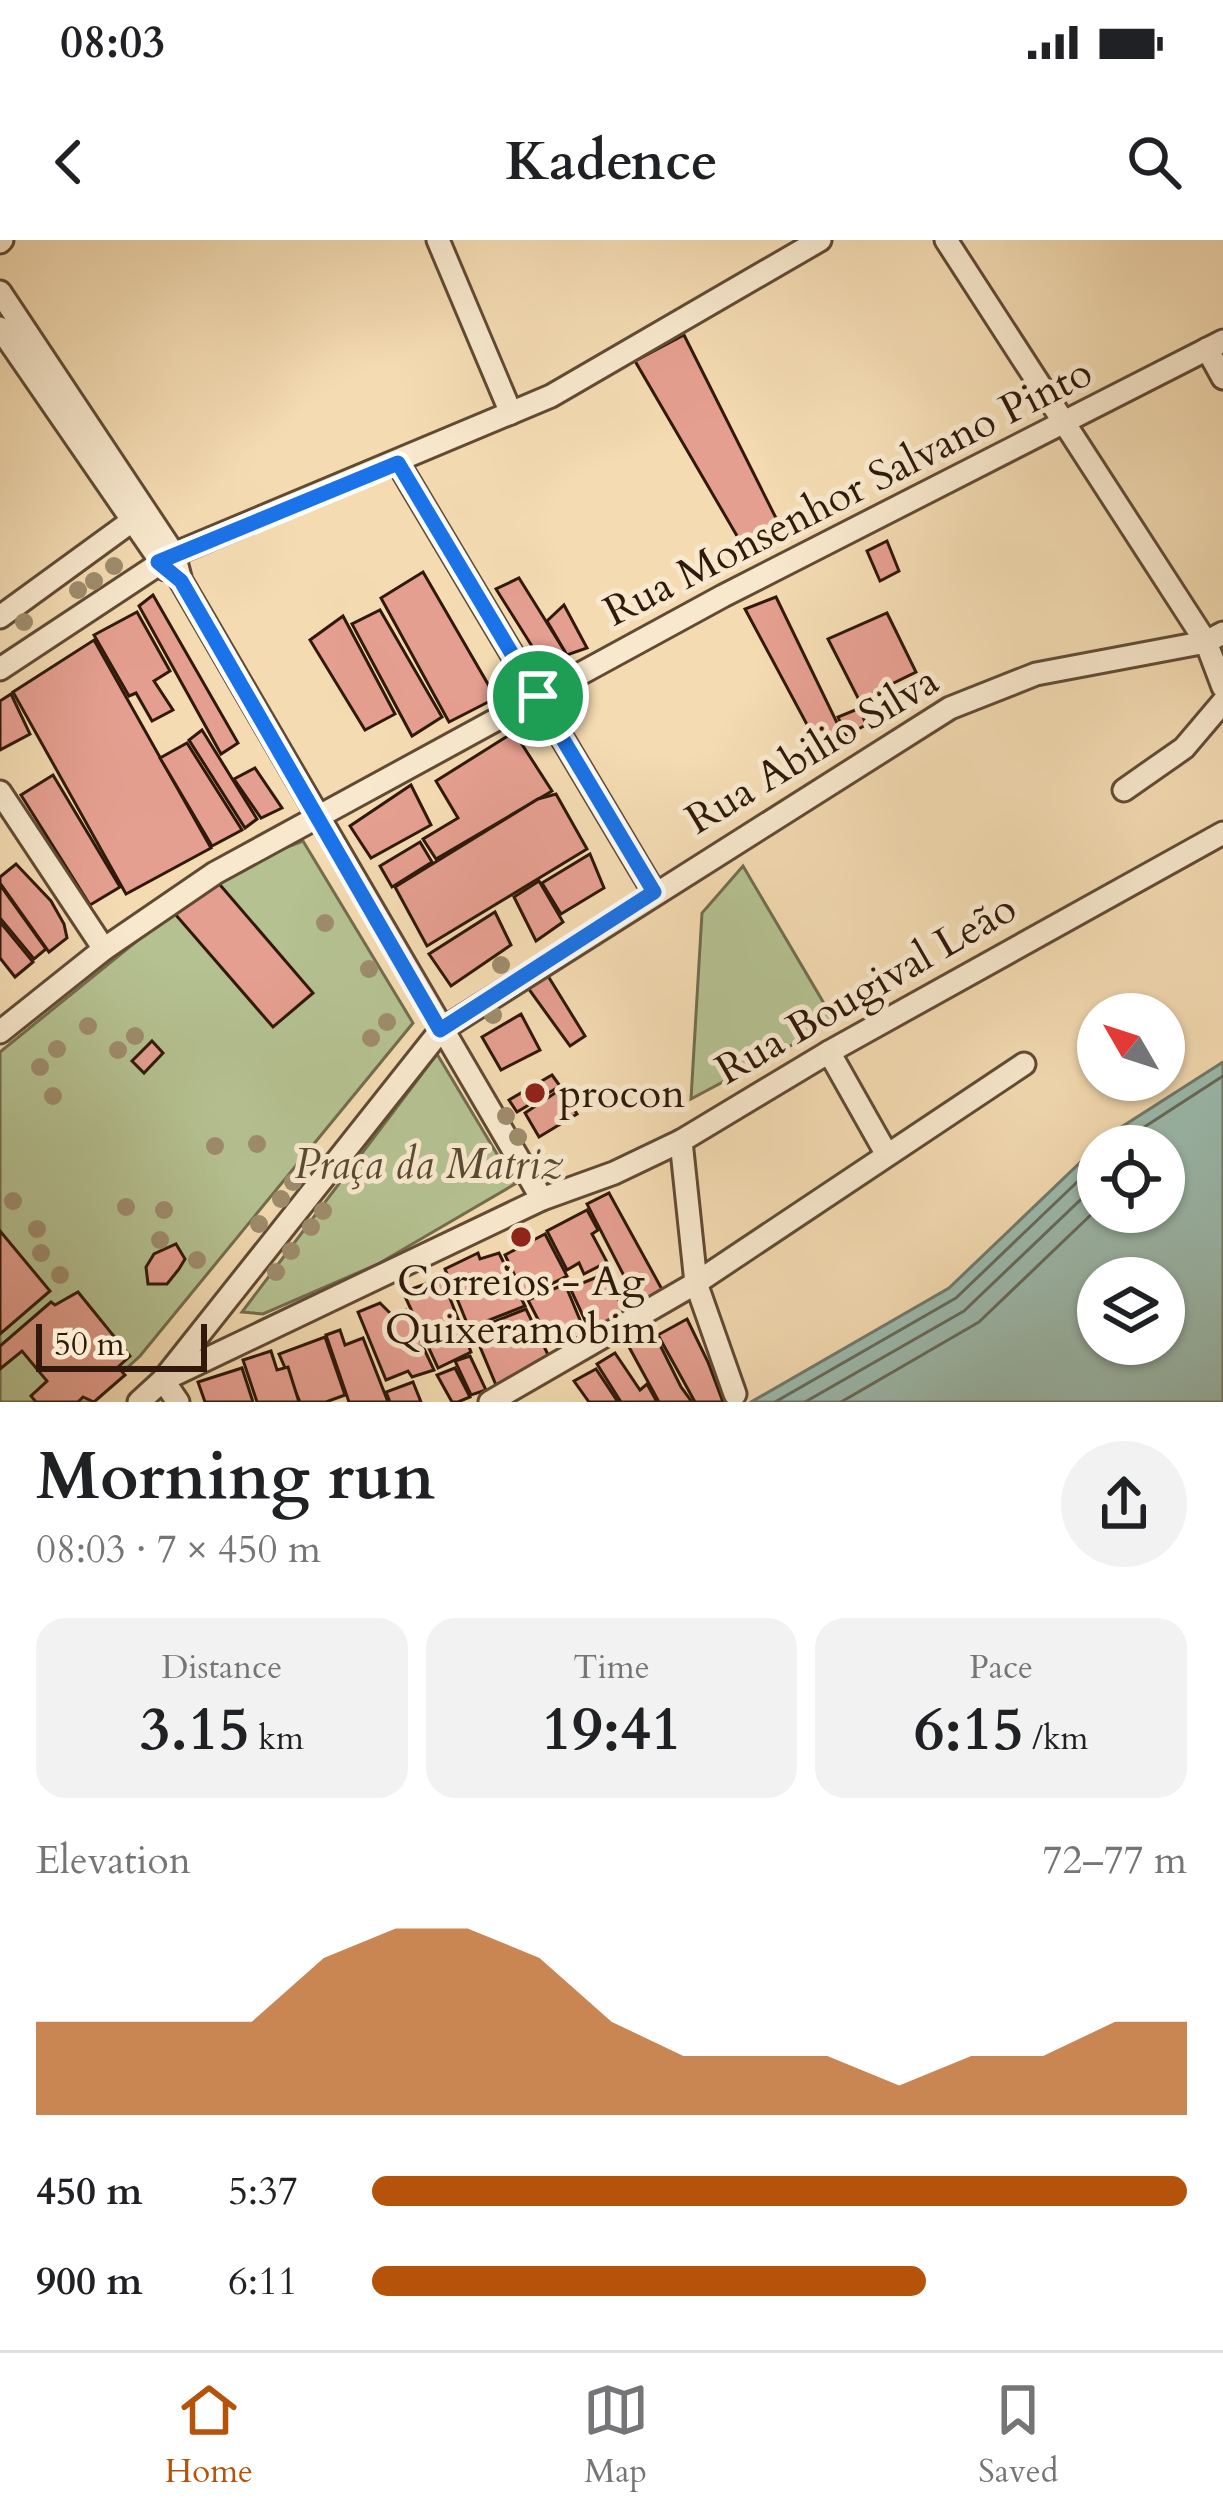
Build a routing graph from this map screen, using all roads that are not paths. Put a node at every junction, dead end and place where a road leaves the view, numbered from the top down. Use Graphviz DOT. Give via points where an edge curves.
graph roads {
  1 [pos="438,240"];
  2 [pos="820,240"];
  3 [pos="946,240"];
  4 [pos="0,292"];
  5 [pos="0,328"];
  6 [pos="1215,345"];
  7 [pos="1223,378"];
  8 [pos="511,413"];
  9 [pos="1064,426"];
  10 [pos="398,463"];
  11 [pos="138,517"];
  12 [pos="166,558"];
  13 [pos="0,617"];
  14 [pos="1215,637"];
  15 [pos="0,669"];
  16 [pos="1220,669"];
  17 [pos="1223,687"];
  18 [pos="538,696"];
  19 [pos="1223,703"];
  20 [pos="1124,790"];
  21 [pos="0,792"];
  22 [pos="318,815"];
  23 [pos="1223,833"];
  24 [pos="654,892"];
  25 [pos="104,949"];
  26 [pos="440,1030"];
  27 [pos="0,1032"];
  28 [pos="829,1052"];
  29 [pos="1024,1064"];
  30 [pos="681,1141"];
  31 [pos="886,1153"];
  32 [pos="542,1199"];
  33 [pos="696,1283"];
  34 [pos="163,1380"];
  35 [pos="735,1394"];
  36 [pos="139,1402"];
  37 [pos="178,1402"];
  38 [pos="490,1402"];
  1 -- 8 [label="street"];
  2 -- 8 [label="street"];
  3 -- 9 [label="street"];
  4 -- 11 [label="street"];
  5 -- 11 [label="street"];
  6 -- 7 [label="street"];
  6 -- 9 [label="street, Rua Monsenhor Salvano Pinto"];
  8 -- 10 [label="street"];
  9 -- 14 [label="street"];
  9 -- 18 [label="street, Rua Monsenhor Salvano Pinto"];
  10 -- 12 [label="street"];
  10 -- 18 [label="street"];
  11 -- 12 [label="street"];
  11 -- 13 [label="street"];
  12 -- 15 [label="street"];
  12 -- 22 [label="street"];
  14 -- 16 [label="street"];
  14 -- 24 [label="street, Rua Abilio Silva" via="983,692"];
  16 -- 17 [label="street"];
  18 -- 22 [label="street, Rua Monsenhor Salvano Pinto"];
  18 -- 24 [label="street"];
  19 -- 20 [label="street" via="1184,748"];
  21 -- 25 [label="street"];
  22 -- 25 [label="street, Rua Monsenhor Salvano Pinto" via="214,873"];
  22 -- 26 [label="street"];
  23 -- 28 [label="street, Rua Bougival Leão"];
  24 -- 26 [label="street, Rua Abilio Silva"];
  25 -- 27 [label="street, Rua Monsenhor Salvano Pinto"];
  26 -- 32 [label="street"];
  26 -- 34 [label="street, Rua Abilio Silva"];
  28 -- 30 [label="street, Rua Bougival Leão"];
  28 -- 31 [label="street"];
  29 -- 31 [label="street"];
  30 -- 32 [label="street, Rua Bougival Leão"];
  30 -- 33 [label="street"];
  31 -- 33 [label="street"];
  32 -- 34 [label="street, Rua Bougival Leão"];
  33 -- 35 [label="street"];
  33 -- 38 [label="street"];
  34 -- 36 [label="street"];
  34 -- 37 [label="street"];
}
